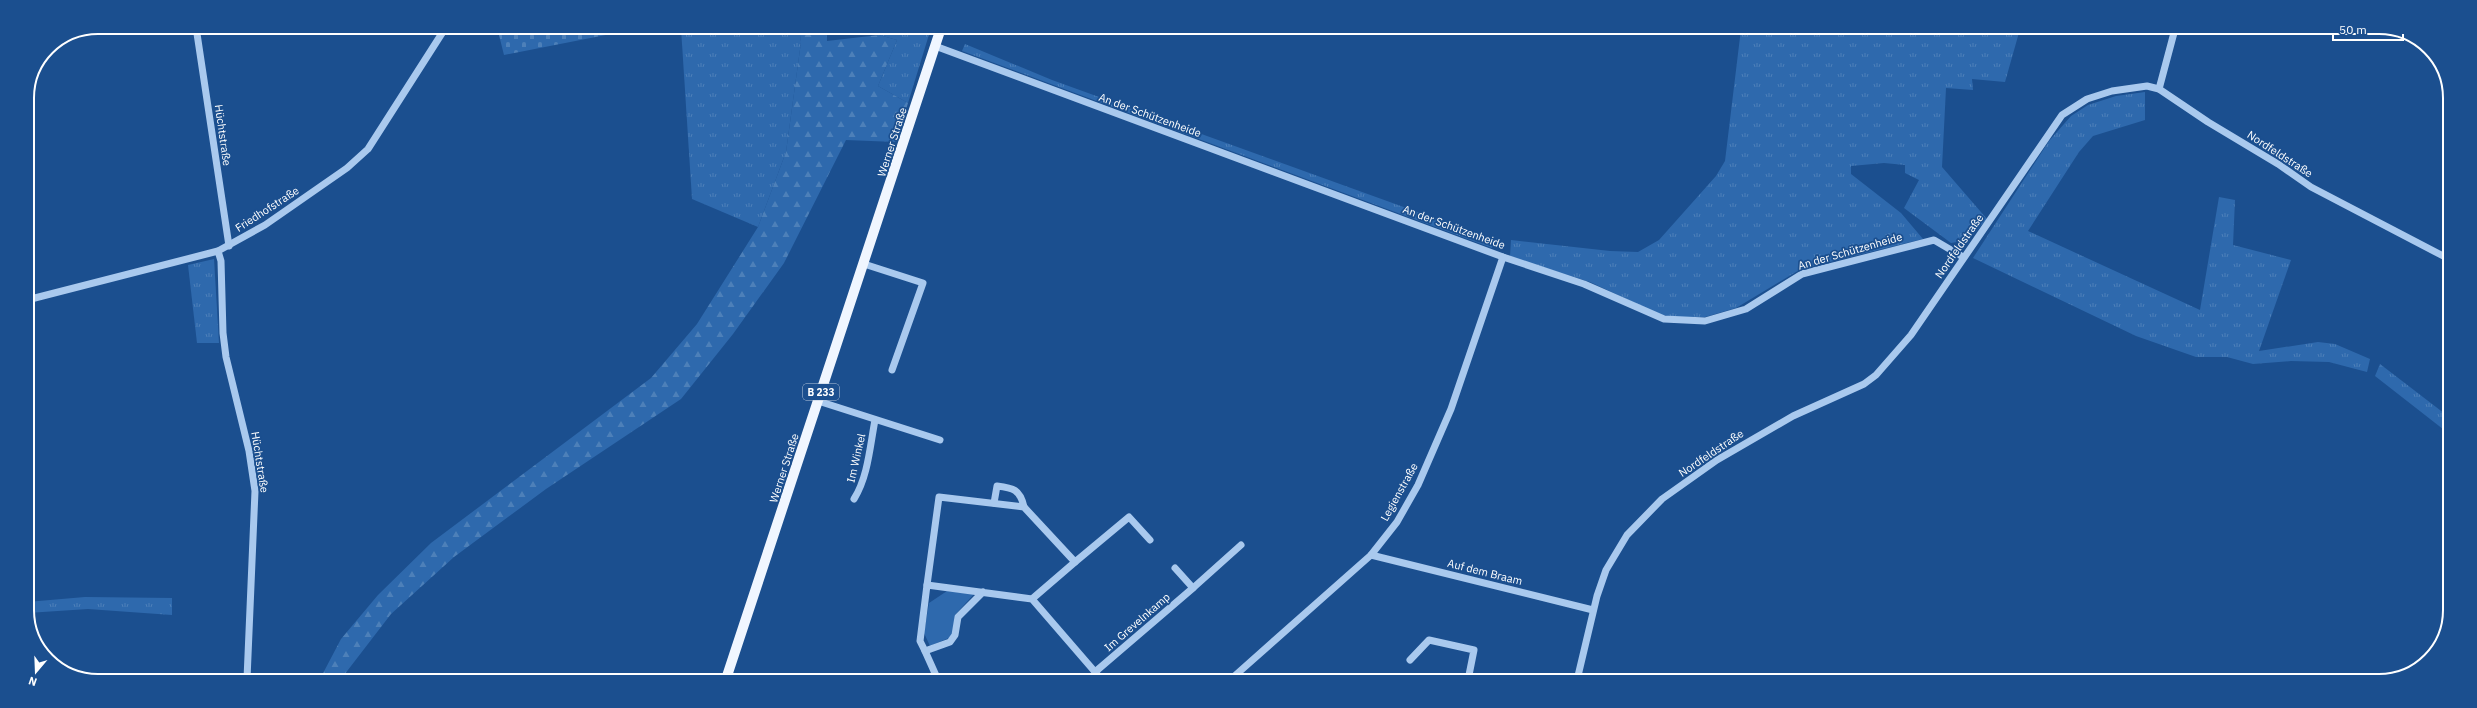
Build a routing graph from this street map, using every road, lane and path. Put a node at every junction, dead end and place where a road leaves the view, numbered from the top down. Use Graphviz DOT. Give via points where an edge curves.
graph roads {
  1 [pos="197,34"];
  2 [pos="442,34"];
  3 [pos="939,34"];
  4 [pos="2174,34"];
  5 [pos="935,46"];
  6 [pos="2159,88"];
  7 [pos="229,246"];
  8 [pos="218,251"];
  9 [pos="2443,256"];
  10 [pos="1503,257"];
  11 [pos="1963,257"];
  12 [pos="864,264"];
  13 [pos="34,298"];
  14 [pos="892,370"];
  15 [pos="818,401"];
  16 [pos="875,420"];
  17 [pos="940,440"];
  18 [pos="854,499"];
  19 [pos="994,503"];
  20 [pos="1024,507"];
  21 [pos="1150,540"];
  22 [pos="1241,545"];
  23 [pos="1371,555"];
  24 [pos="1075,562"];
  25 [pos="1175,568"];
  26 [pos="927,585"];
  27 [pos="1193,588"];
  28 [pos="983,592"];
  29 [pos="1032,599"];
  30 [pos="1593,610"];
  31 [pos="925,651"];
  32 [pos="1410,660"];
  33 [pos="1095,672"];
  34 [pos="247,674"];
  35 [pos="728,674"];
  36 [pos="935,674"];
  37 [pos="1237,674"];
  38 [pos="1469,674"];
  39 [pos="1578,674"];
  1 -- 7 [label="street, Hüchtstraße"];
  2 -- 7 [label="street, Friedhofstraße" via="377,137 358,158 265,225"];
  3 -- 5 [label="main road, Werner Straße / B 233"];
  4 -- 6 [label="street"];
  5 -- 10 [label="street, An der Schützenheide"];
  5 -- 12 [label="main road, Werner Straße / B 233"];
  6 -- 9 [label="street, Nordfeldstraße" via="2311,187"];
  6 -- 11 [label="street, Nordfeldstraße" via="2147,86 2112,91 2087,99 2066,111"];
  7 -- 8 [label="street, Friedhofstraße"];
  8 -- 13 [label="street, Friedhofstraße"];
  8 -- 34 [label="street, Hüchtstraße" via="221,261 222,333 249,451 255,491"];
  10 -- 11 [label="street, An der Schützenheide" via="1584,284 1643,312 1664,319 1705,321 1746,309 1802,274 1934,240"];
  10 -- 23 [label="street, Legienstraße" via="1451,409 1424,471 1397,522"];
  11 -- 30 [label="street, Nordfeldstraße" via="1911,335 1876,375 1864,384 1793,416 1753,438 1674,490 1649,511 1627,535 1611,560"];
  12 -- 14 [label="street" via="922,282"];
  12 -- 15 [label="main road, Werner Straße / B 233"];
  15 -- 16 [label="street, Im Winkel"];
  15 -- 35 [label="main road, Werner Straße / B 233"];
  16 -- 17 [label="street, Im Winkel"];
  16 -- 18 [label="street, Im Winkel" via="866,469 859,492"];
  19 -- 20 [label="street"];
  19 -- 20 [label="street" via="997,486 1014,488 1022,496"];
  19 -- 26 [label="street" via="939,497"];
  20 -- 24 [label="street"];
  21 -- 24 [label="street" via="1129,517"];
  22 -- 27 [label="street, Im Grevelnkamp"];
  23 -- 30 [label="street, Auf dem Braam"];
  23 -- 37 [label="street, Legienstraße"];
  24 -- 29 [label="street"];
  25 -- 27 [label="street"];
  26 -- 28 [label="street"];
  26 -- 31 [label="street" via="920,641"];
  27 -- 33 [label="street, Im Grevelnkamp"];
  28 -- 29 [label="street"];
  28 -- 31 [label="street" via="958,617 955,635 950,642"];
  29 -- 33 [label="street"];
  30 -- 39 [label="street, Nordfeldstraße"];
  31 -- 36 [label="street"];
  32 -- 38 [label="street" via="1429,640 1474,650"];
}
